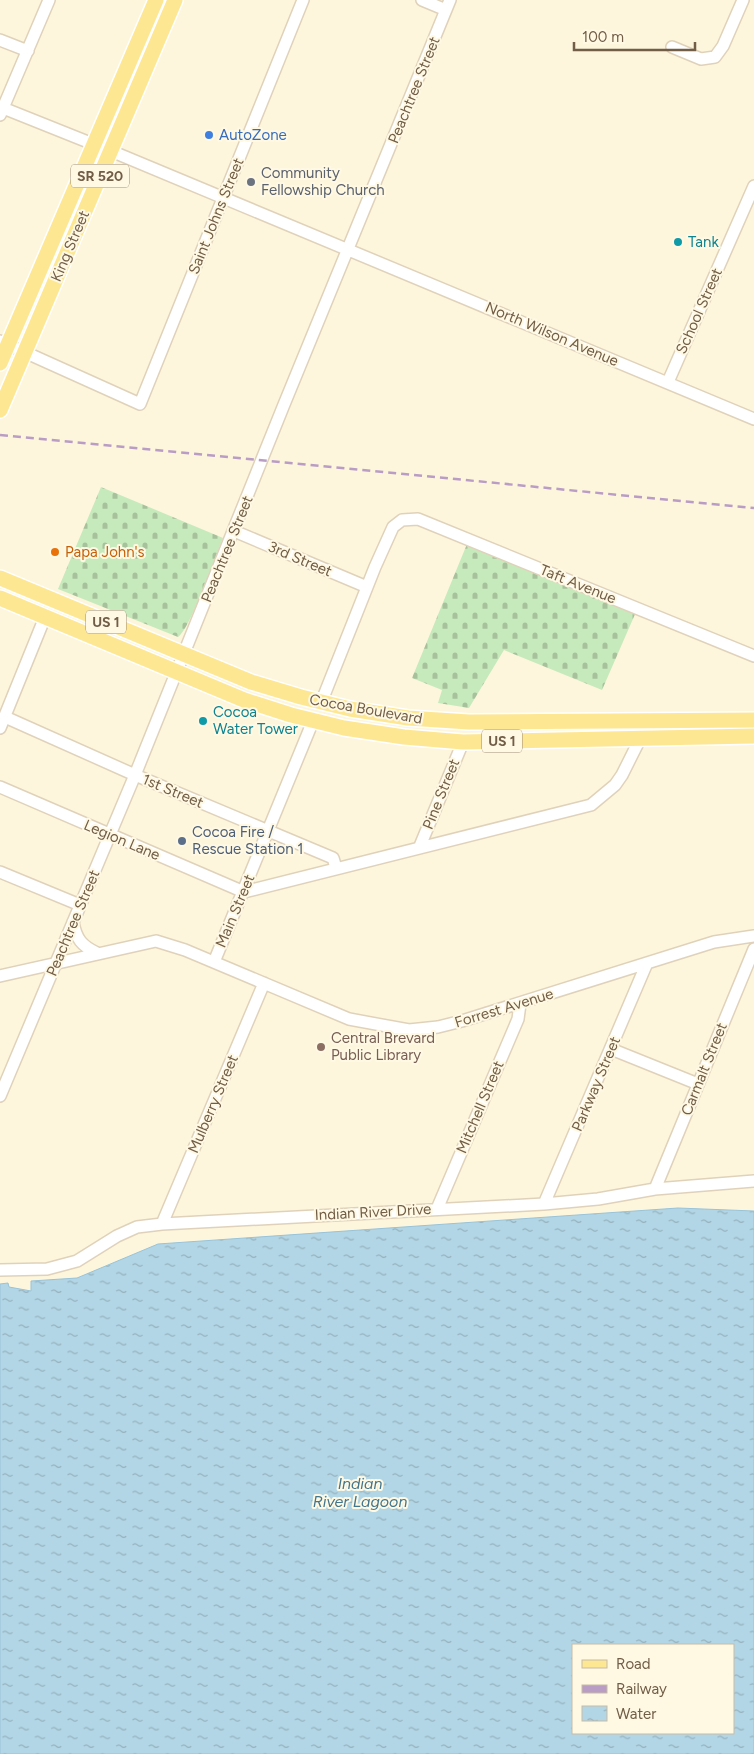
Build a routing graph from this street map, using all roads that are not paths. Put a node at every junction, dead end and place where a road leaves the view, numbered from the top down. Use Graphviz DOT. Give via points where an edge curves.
graph roads {
  1 [pos="49,0"];
  2 [pos="156,0"];
  3 [pos="175,0"];
  4 [pos="303,0"];
  5 [pos="422,0"];
  6 [pos="743,0"];
  7 [pos="448,5"];
  8 [pos="0,40"];
  9 [pos="136,46"];
  10 [pos="672,47"];
  11 [pos="28,51"];
  12 [pos="2,112"];
  13 [pos="93,144"];
  14 [pos="110,151"];
  15 [pos="754,186"];
  16 [pos="224,197"];
  17 [pos="71,242"];
  18 [pos="350,249"];
  19 [pos="4,343"];
  20 [pos="24,352"];
  21 [pos="0,363"];
  22 [pos="668,382"];
  23 [pos="0,410"];
  24 [pos="754,419"];
  25 [pos="234,531"];
  26 [pos="0,578"];
  27 [pos="367,587"];
  28 [pos="0,598"];
  29 [pos="45,617"];
  30 [pos="184,654"];
  31 [pos="754,656"];
  32 [pos="176,672"];
  33 [pos="321,703"];
  34 [pos="754,720"];
  35 [pos="313,721"];
  36 [pos="469,722"];
  37 [pos="508,722"];
  38 [pos="648,722"];
  39 [pos="2,723"];
  40 [pos="754,736"];
  41 [pos="639,738"];
  42 [pos="431,740"];
  43 [pos="462,742"];
  44 [pos="135,776"];
  45 [pos="0,787"];
  46 [pos="268,830"];
  47 [pos="109,836"];
  48 [pos="420,846"];
  49 [pos="336,868"];
  50 [pos="0,872"];
  51 [pos="244,892"];
  52 [pos="80,905"];
  53 [pos="73,922"];
  54 [pos="754,936"];
  55 [pos="754,949"];
  56 [pos="98,953"];
  57 [pos="214,962"];
  58 [pos="55,963"];
  59 [pos="647,963"];
  60 [pos="0,976"];
  61 [pos="264,983"];
  62 [pos="520,1004"];
  63 [pos="611,1050"];
  64 [pos="698,1084"];
  65 [pos="0,1096"];
  66 [pos="754,1181"];
  67 [pos="655,1189"];
  68 [pos="544,1204"];
  69 [pos="437,1208"];
  70 [pos="162,1224"];
  71 [pos="0,1270"];
  1 -- 11 [label="street"];
  2 -- 9 [label="main road, King Street / SR 520"];
  3 -- 14 [label="main road, King Street / SR 520"];
  4 -- 16 [label="street, Saint Johns Street"];
  5 -- 7 [label="street"];
  6 -- 10 [label="street" via="715,57 701,59"];
  7 -- 18 [label="street, Peachtree Street"];
  8 -- 11 [label="street"];
  9 -- 13 [label="main road, King Street / SR 520"];
  9 -- 14 [label="main road" via="131,74 107,139"];
  11 -- 12 [label="street"];
  12 -- 13 [label="street"];
  13 -- 17 [label="main road" via="94,166"];
  13 -- 19 [label="main road, King Street / SR 520"];
  14 -- 16 [label="street, North Wilson Avenue"];
  14 -- 17 [label="main road, King Street / SR 520"];
  15 -- 22 [label="street, School Street"];
  16 -- 18 [label="street, North Wilson Avenue"];
  16 -- 20 [label="street, Saint Johns Street" via="140,404"];
  17 -- 20 [label="main road, King Street / SR 520"];
  18 -- 22 [label="street, North Wilson Avenue"];
  18 -- 25 [label="street, Peachtree Street"];
  19 -- 20 [label="street"];
  19 -- 21 [label="main road, King Street / SR 520"];
  20 -- 23 [label="main road, King Street / SR 520"];
  22 -- 24 [label="street, North Wilson Avenue"];
  25 -- 27 [label="street, 3rd Street"];
  25 -- 30 [label="street, Peachtree Street"];
  26 -- 30 [label="main road, Cocoa Boulevard / US 1"];
  27 -- 31 [label="street, Taft Avenue" via="393,528 402,520 418,520"];
  27 -- 33 [label="street"];
  28 -- 29 [label="main road, Cocoa Boulevard / US 1"];
  29 -- 32 [label="main road, Cocoa Boulevard / US 1"];
  29 -- 39 [label="street"];
  30 -- 32 [label="street, Peachtree Street"];
  30 -- 33 [label="main road, Cocoa Boulevard / US 1" via="251,682"];
  32 -- 35 [label="main road, Cocoa Boulevard / US 1" via="252,702"];
  32 -- 44 [label="street, Peachtree Street"];
  33 -- 36 [label="main road, Cocoa Boulevard / US 1" via="378,714"];
  34 -- 38 [label="main road, Cocoa Boulevard / US 1"];
  35 -- 42 [label="main road, Cocoa Boulevard / US 1"];
  35 -- 46 [label="street, Main Street"];
  36 -- 37 [label="main road, Cocoa Boulevard / US 1"];
  36 -- 42 [label="main road" via="452,733"];
  37 -- 38 [label="main road, Cocoa Boulevard / US 1"];
  37 -- 43 [label="main road" via="479,731"];
  38 -- 41 [label="street"];
  39 -- 44 [label="street, 1st Street"];
  40 -- 41 [label="main road, Cocoa Boulevard / US 1"];
  41 -- 43 [label="main road, Cocoa Boulevard / US 1"];
  41 -- 48 [label="street" via="615,785 591,805"];
  42 -- 43 [label="main road, Cocoa Boulevard / US 1"];
  43 -- 48 [label="street, Pine Street"];
  44 -- 46 [label="street, 1st Street"];
  44 -- 47 [label="street, Peachtree Street"];
  45 -- 47 [label="street, Legion Lane"];
  46 -- 49 [label="street, 1st Street" via="333,858"];
  46 -- 51 [label="street, Main Street"];
  47 -- 51 [label="street, Legion Lane"];
  47 -- 52 [label="street, Peachtree Street"];
  48 -- 49 [label="street"];
  49 -- 51 [label="street"];
  50 -- 52 [label="street"];
  51 -- 57 [label="street, Main Street"];
  52 -- 53 [label="street, Peachtree Street"];
  53 -- 56 [label="street" via="75,936 84,947"];
  53 -- 58 [label="street, Peachtree Street"];
  54 -- 59 [label="street, Forrest Avenue" via="714,942"];
  55 -- 64 [label="street, Carmalt Street"];
  56 -- 57 [label="street, Forrest Avenue" via="156,942"];
  56 -- 58 [label="street, Forrest Avenue"];
  57 -- 61 [label="street, Forrest Avenue"];
  58 -- 60 [label="street, Forrest Avenue"];
  58 -- 65 [label="street, Peachtree Street"];
  59 -- 62 [label="street, Forrest Avenue"];
  59 -- 63 [label="street, Parkway Street"];
  61 -- 62 [label="street, Forrest Avenue" via="350,1019 409,1030 438,1027"];
  61 -- 70 [label="street, Mulberry Street"];
  62 -- 69 [label="street, Mitchell Street" via="518,1019"];
  63 -- 64 [label="street"];
  63 -- 68 [label="street, Parkway Street"];
  64 -- 67 [label="street, Carmalt Street"];
  66 -- 67 [label="street, Indian River Drive"];
  67 -- 68 [label="street, Indian River Drive"];
  68 -- 69 [label="street, Indian River Drive"];
  69 -- 70 [label="street, Indian River Drive"];
  70 -- 71 [label="street, Indian River Drive" via="137,1227 77,1261 47,1269"];
}
